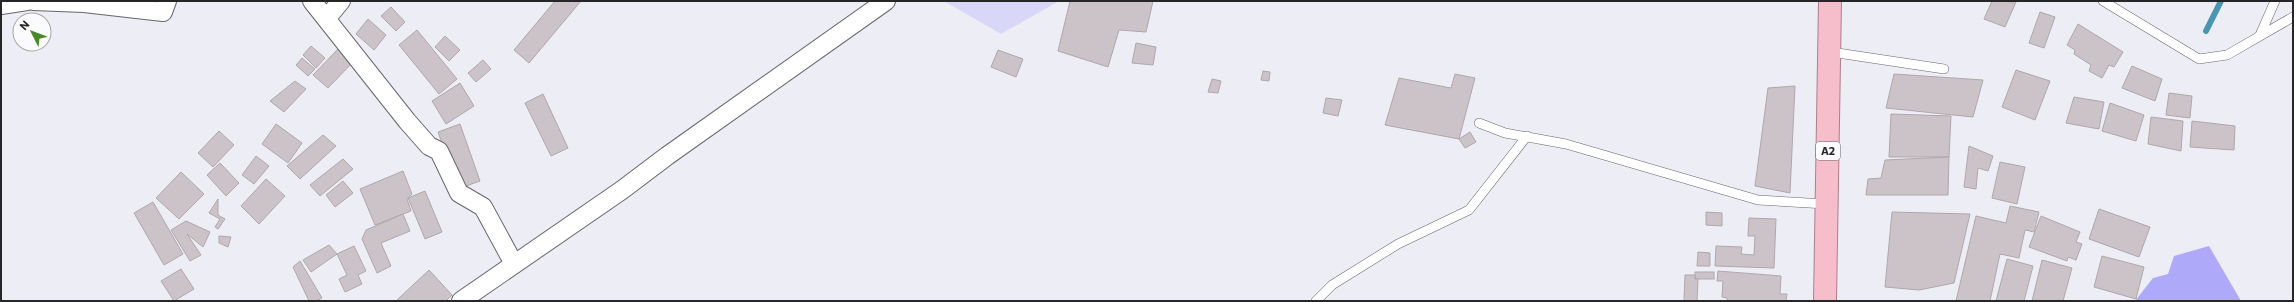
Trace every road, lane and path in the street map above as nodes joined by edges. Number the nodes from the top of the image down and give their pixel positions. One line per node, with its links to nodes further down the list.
1 (27, 1): 10 (street)
2 (33, 1): 3 (street)
3 (167, 1)
4 (312, 1): 12 (street)
5 (340, 1): 12 (street)
6 (886, 1): 19 (street)
7 (1830, 1): 14 (highway, A2)
8 (2103, 1): 13 (lane)
9 (2275, 1): 13 (lane)
10 (1, 5)
11 (2293, 17): 13 (lane)
12 (327, 18): 19 (street)
13 (2260, 35)
14 (1831, 52): 15 (lane); 18 (highway, A2)
15 (1944, 69)
16 (1479, 123): 17 (lane)
17 (1527, 136): 18 (lane); 21 (lane)
18 (1826, 204): 22 (highway, A2)
19 (514, 264): 20 (street)
20 (462, 301)
21 (1316, 301)
22 (1826, 301)

